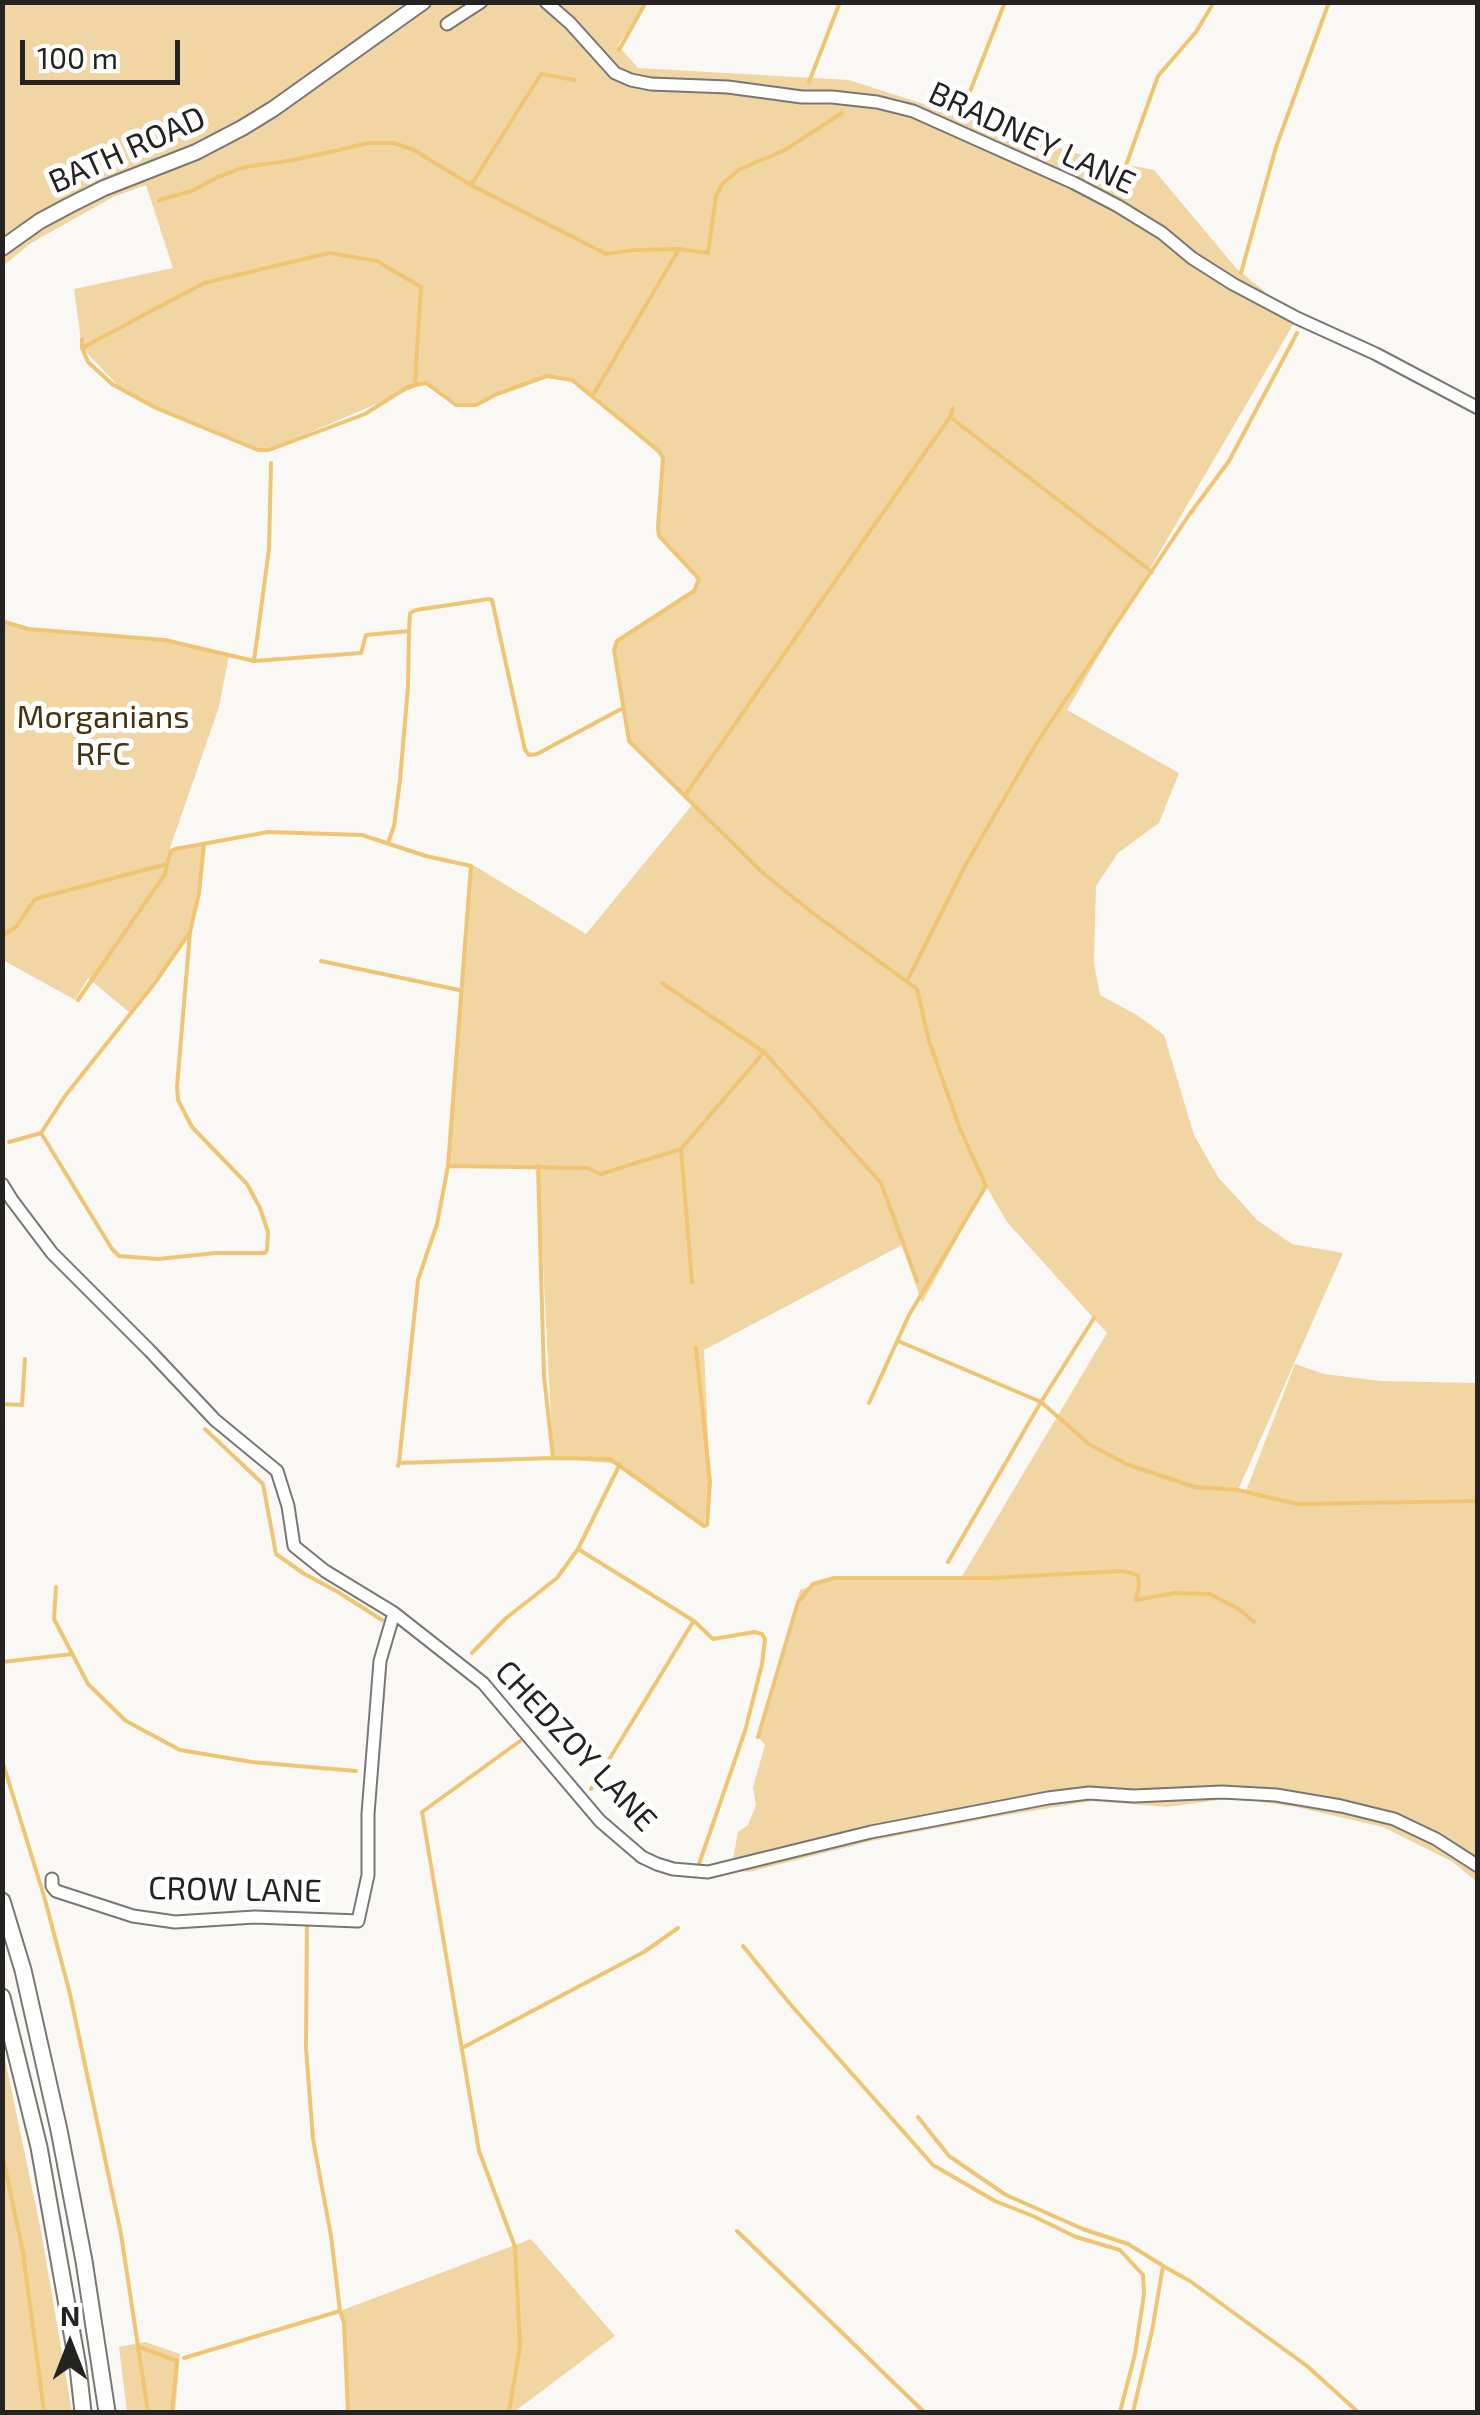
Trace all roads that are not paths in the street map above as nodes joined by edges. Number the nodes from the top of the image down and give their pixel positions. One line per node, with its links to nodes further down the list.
1 (424, 2): 5 (main road, BATH ROAD)
2 (481, 2): 4 (street)
3 (546, 2): 6 (street, BRADNEY LANE)
4 (447, 24)
5 (2, 248)
6 (1478, 408)
7 (2, 1184): 8 (street, CHEDZOY LANE)
8 (394, 1612): 9 (street, CHEDZOY LANE); 10 (street, CROW LANE)
9 (1478, 1866)
10 (52, 1879)
11 (2, 1901): 14 (highway)
12 (2, 1997): 13 (highway)
13 (83, 2412)
14 (107, 2412)

